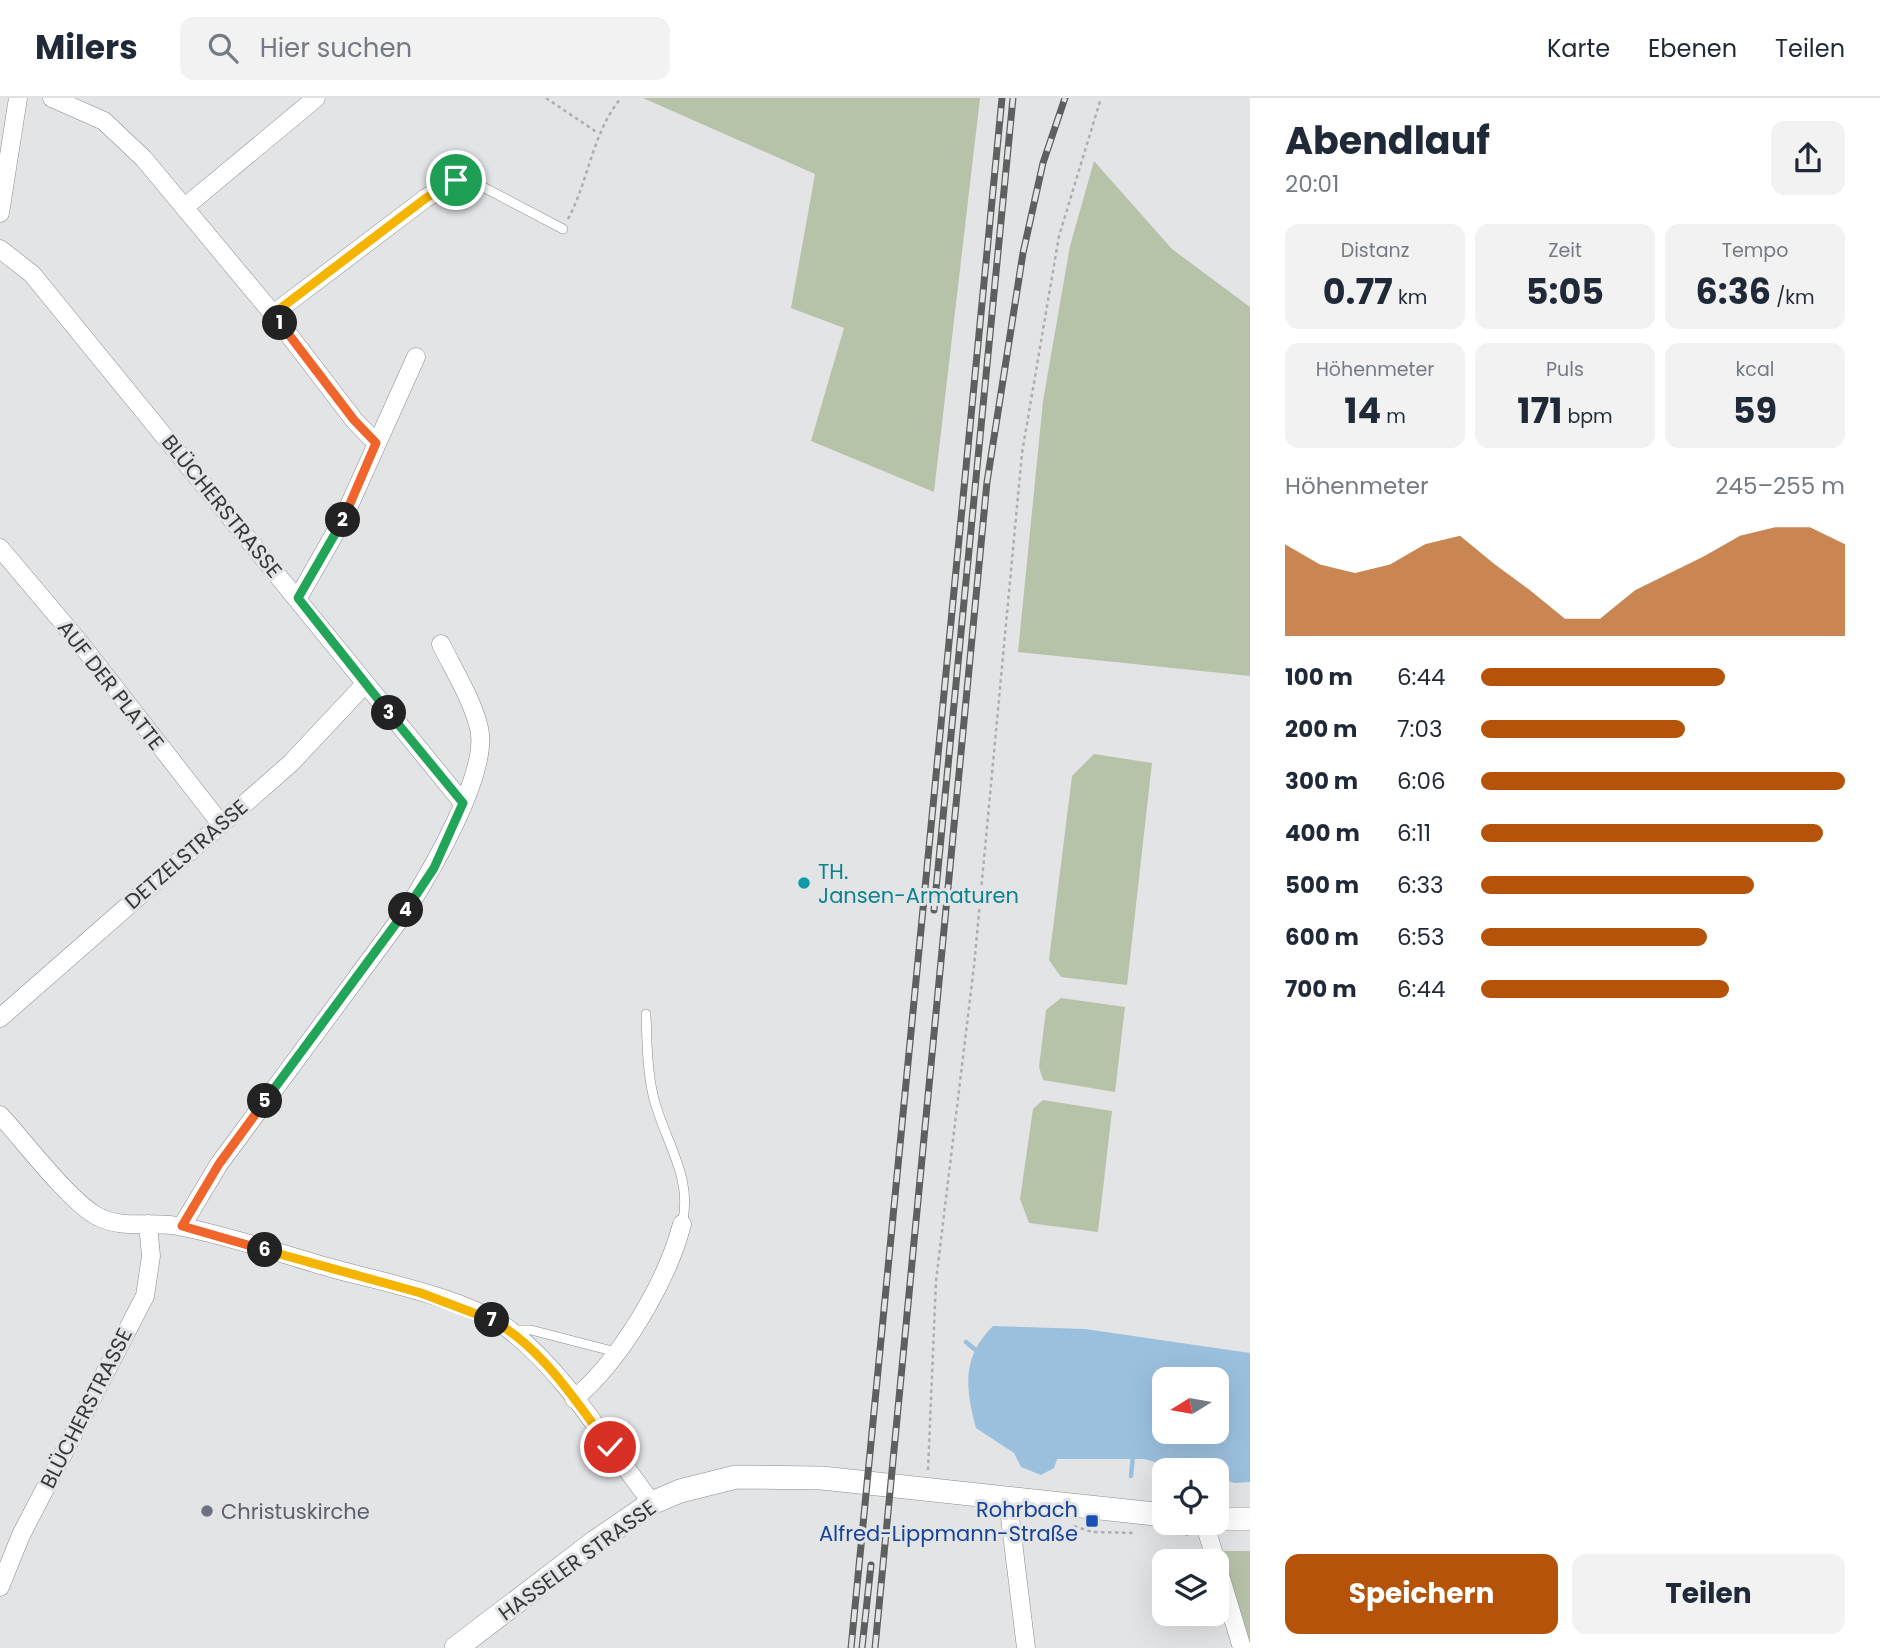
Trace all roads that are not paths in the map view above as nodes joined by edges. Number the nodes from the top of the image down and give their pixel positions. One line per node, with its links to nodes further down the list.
1 (18, 98): 6 (street)
2 (52, 98): 5 (street)
3 (316, 98): 5 (street)
4 (456, 180): 7 (lane); 9 (street)
5 (186, 206): 9 (street)
6 (0, 213)
7 (564, 229)
8 (0, 249): 13 (street, BLÜCHERSTRASSE)
9 (273, 314): 11 (street)
10 (416, 357): 11 (street)
11 (376, 443): 13 (street)
12 (0, 548): 17 (street, AUF DER PLATTE)
13 (298, 598): 15 (street, BLÜCHERSTRASSE)
14 (441, 644): 16 (street)
15 (365, 684): 16 (street, BLÜCHERSTRASSE); 17 (street, DETZELSTRASSE)
16 (463, 803): 23 (street)
17 (221, 824): 19 (street, DETZELSTRASSE)
18 (646, 1014): 22 (lane)
19 (0, 1018)
20 (0, 1115): 21 (street)
21 (148, 1224): 23 (street); 32 (street, BLÜCHERSTRASSE)
22 (682, 1224): 25 (street)
23 (182, 1226): 24 (street)
24 (509, 1330): 25 (lane); 26 (street)
25 (616, 1352): 26 (street)
26 (574, 1399): 28 (street)
27 (1008, 1500): 28 (street, HASSELER STRASSE); 29 (street, HASSELER STRASSE); 35 (street)
28 (652, 1503): 34 (street, HASSELER STRASSE)
29 (1152, 1514)
30 (1229, 1519): 31 (street)
31 (1250, 1519)
32 (0, 1587)
33 (1229, 1605): 36 (street)
34 (456, 1648)
35 (1026, 1648)
36 (1242, 1648)

